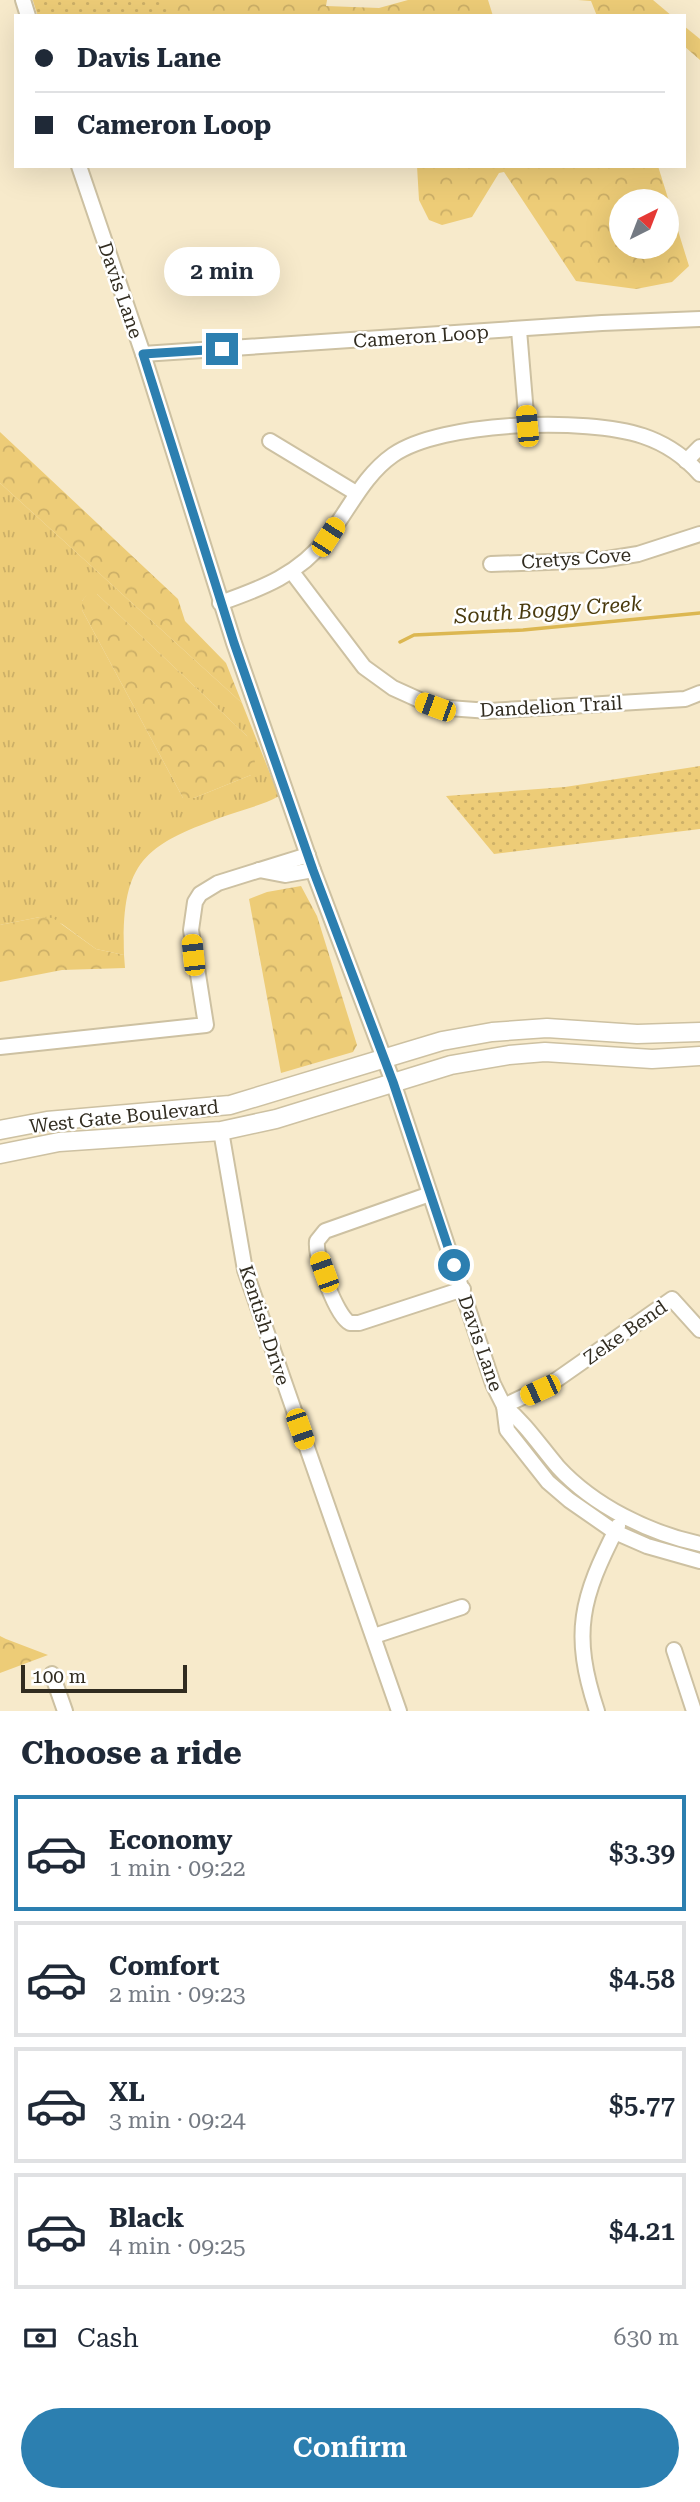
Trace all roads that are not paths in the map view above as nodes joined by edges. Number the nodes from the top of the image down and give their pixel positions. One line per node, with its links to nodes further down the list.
1 (80, 168): 4 (street, Davis Lane)
2 (700, 319): 3 (street, Cameron Loop)
3 (519, 330): 4 (street, Cameron Loop); 5 (street)
4 (143, 354): 14 (street, Davis Lane)
5 (527, 426): 8 (street); 10 (street)
6 (270, 441): 10 (street)
7 (700, 447): 8 (street)
8 (686, 461): 9 (street)
9 (700, 474)
10 (356, 493): 13 (street)
11 (700, 534): 12 (street, Cretys Cove)
12 (491, 564)
13 (292, 572): 14 (street); 15 (street, Dandelion Trail)
14 (220, 603): 16 (street, Davis Lane)
15 (700, 693)
16 (310, 863): 18 (street); 20 (street, Davis Lane)
17 (700, 1032): 20 (main road, West Gate Boulevard)
18 (0, 1047)
19 (700, 1056): 21 (main road, West Gate Boulevard)
20 (383, 1058): 21 (street, Davis Lane); 22 (main road, West Gate Boulevard)
21 (393, 1082): 24 (main road, West Gate Boulevard); 27 (street, Davis Lane)
22 (98, 1117): 23 (main road, West Gate Boulevard); 25 (main road)
23 (0, 1130)
24 (221, 1131): 25 (main road, West Gate Boulevard); 36 (street, Kentish Drive)
25 (121, 1139): 26 (main road, West Gate Boulevard)
26 (0, 1154)
27 (430, 1194): 28 (street, Davis Lane); 28 (street)
28 (463, 1289): 30 (street, Davis Lane)
29 (700, 1330): 30 (street, Zeke Bend)
30 (504, 1406): 31 (street, Davis Lane); 32 (street, Davis Lane)
31 (623, 1516): 32 (street); 33 (street, Davis Lane)
32 (615, 1532): 34 (street, Davis Lane); 42 (street)
33 (700, 1544)
34 (700, 1561)
35 (462, 1607): 36 (street)
36 (374, 1636): 41 (street, Kentish Drive)
37 (674, 1650): 39 (street)
38 (52, 1674): 40 (street)
39 (695, 1701)
40 (65, 1711)
41 (399, 1711)
42 (597, 1711)

